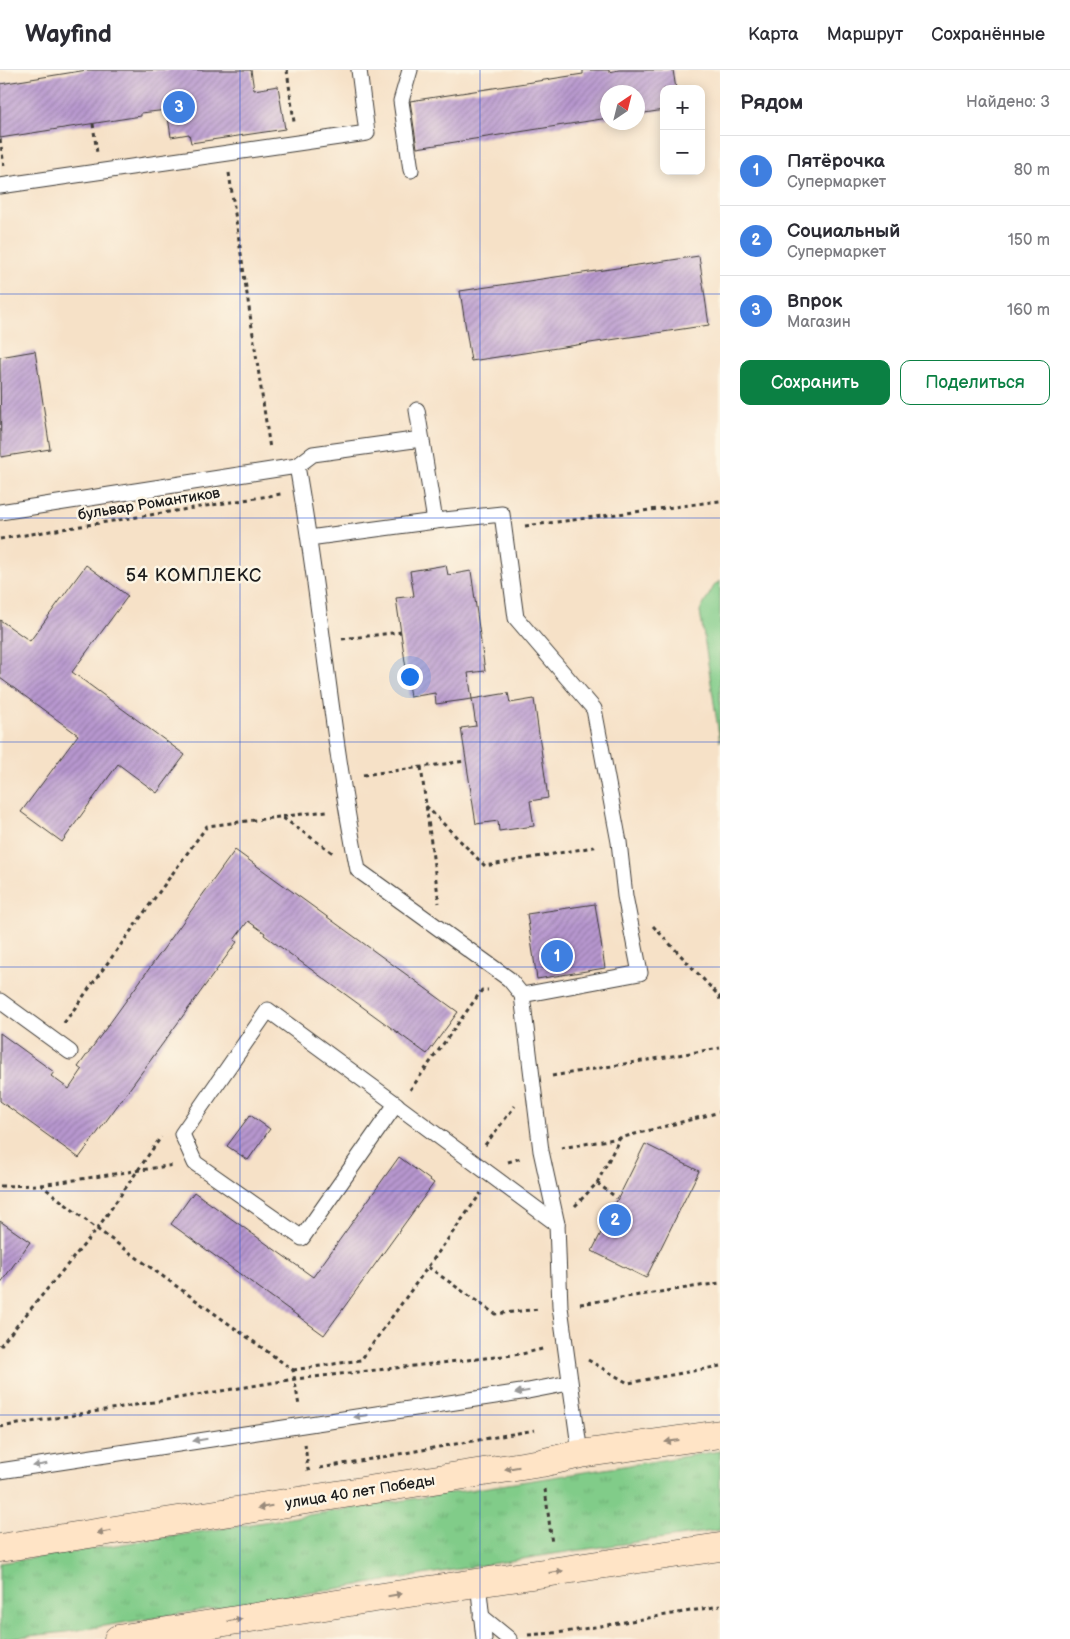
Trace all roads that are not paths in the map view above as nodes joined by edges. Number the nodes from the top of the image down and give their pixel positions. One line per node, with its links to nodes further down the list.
1 (358, 70): 4 (lane)
2 (410, 70): 3 (lane)
3 (411, 170)
4 (0, 186)
5 (417, 410): 6 (lane)
6 (421, 439): 7 (lane); 9 (lane)
7 (297, 466): 8 (lane); 10 (lane)
8 (0, 512)
9 (435, 521): 10 (lane); 11 (lane)
10 (309, 538): 11 (lane)
11 (522, 995): 15 (lane)
12 (0, 1001): 13 (lane)
13 (70, 1052)
14 (397, 1105): 14 (lane); 15 (lane)
15 (557, 1224): 16 (lane)
16 (569, 1383): 18 (lane); 19 (lane, one-way to 19)
17 (720, 1434): 18 (street, улица 40 лет Победы, one-way to 18)
18 (580, 1454): 21 (street, улица 40 лет Победы, one-way to 21)
19 (0, 1471)
20 (720, 1547): 22 (street, one-way to 20)
21 (0, 1548)
22 (478, 1582): 23 (lane); 24 (street, one-way to 22)
23 (481, 1616): 25 (lane); 26 (lane)
24 (118, 1639)
25 (484, 1639)
26 (510, 1639)

